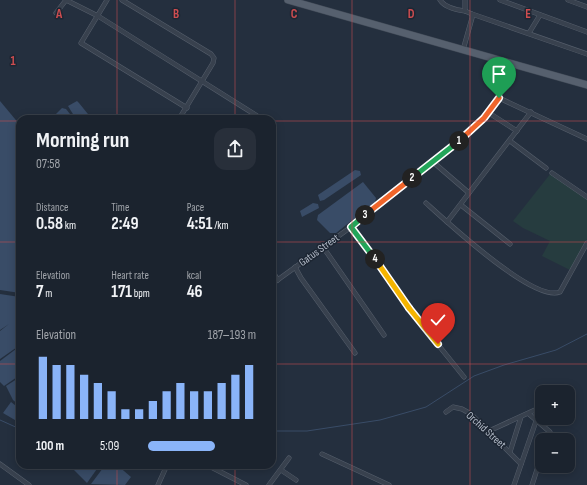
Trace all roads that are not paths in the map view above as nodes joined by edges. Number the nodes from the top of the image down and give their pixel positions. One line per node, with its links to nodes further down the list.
1 (63, 0): 11 (street); 14 (street)
2 (107, 0): 14 (street)
3 (122, 0): 20 (street)
4 (288, 0): 17 (main road)
5 (440, 0): 10 (street)
6 (465, 0): 10 (street)
7 (500, 0): 13 (street)
8 (568, 0): 9 (street)
9 (587, 7)
10 (465, 10): 12 (street)
11 (56, 13)
12 (472, 14): 16 (street); 17 (street)
13 (540, 15): 15 (street); 16 (street)
14 (98, 16): 20 (street); 23 (street)
15 (587, 32)
16 (529, 33): 18 (street)
17 (463, 50): 19 (main road)
18 (587, 54)
19 (515, 65): 21 (main road); 22 (street, Gatus Street)
20 (202, 81): 23 (street); 26 (street)
21 (587, 85)
22 (499, 98): 24 (street); 25 (street, Gatus Street)
23 (187, 108): 27 (street)
24 (531, 112): 28 (street); 29 (street)
25 (489, 113): 28 (street); 31 (street, Gatus Street)
26 (254, 114)
27 (182, 115)
28 (517, 131): 30 (street)
29 (587, 139)
30 (510, 141): 32 (street); 34 (street)
31 (433, 162): 34 (street); 39 (street, Gatus Street)
32 (546, 168)
33 (552, 173): 35 (street)
34 (469, 193): 37 (street)
35 (587, 197)
36 (426, 203): 38 (street)
37 (461, 204): 38 (street); 41 (street)
38 (447, 222): 40 (street)
39 (351, 227): 42 (street, Gatus Street); 48 (street)
40 (587, 243)
41 (510, 244)
42 (323, 247): 43 (street, Gatus Street); 46 (street)
43 (295, 267): 45 (street, Gatus Street); 47 (street)
44 (276, 277): 45 (street)
45 (278, 280)
46 (384, 335)
47 (355, 353)
48 (464, 377)
49 (535, 410): 51 (street)
50 (446, 412): 56 (street, Orchid Street)
51 (529, 414): 52 (street); 53 (street)
52 (521, 417): 56 (street); 58 (street)
53 (535, 420)
54 (535, 424): 62 (street)
55 (541, 425): 57 (street)
56 (489, 431): 58 (street, Orchid Street)
57 (550, 433)
58 (510, 452): 62 (street, Orchid Street)
59 (322, 454): 72 (street)
60 (289, 458): 65 (street)
61 (0, 464): 68 (street)
62 (521, 464): 73 (street)
63 (165, 469): 69 (street)
64 (215, 469): 70 (street)
65 (281, 470): 67 (street); 71 (street)
66 (536, 473): 74 (street)
67 (296, 480)
68 (30, 485)
69 (158, 485)
70 (246, 485)
71 (269, 485)
72 (389, 485)
73 (514, 485)
74 (532, 485)

